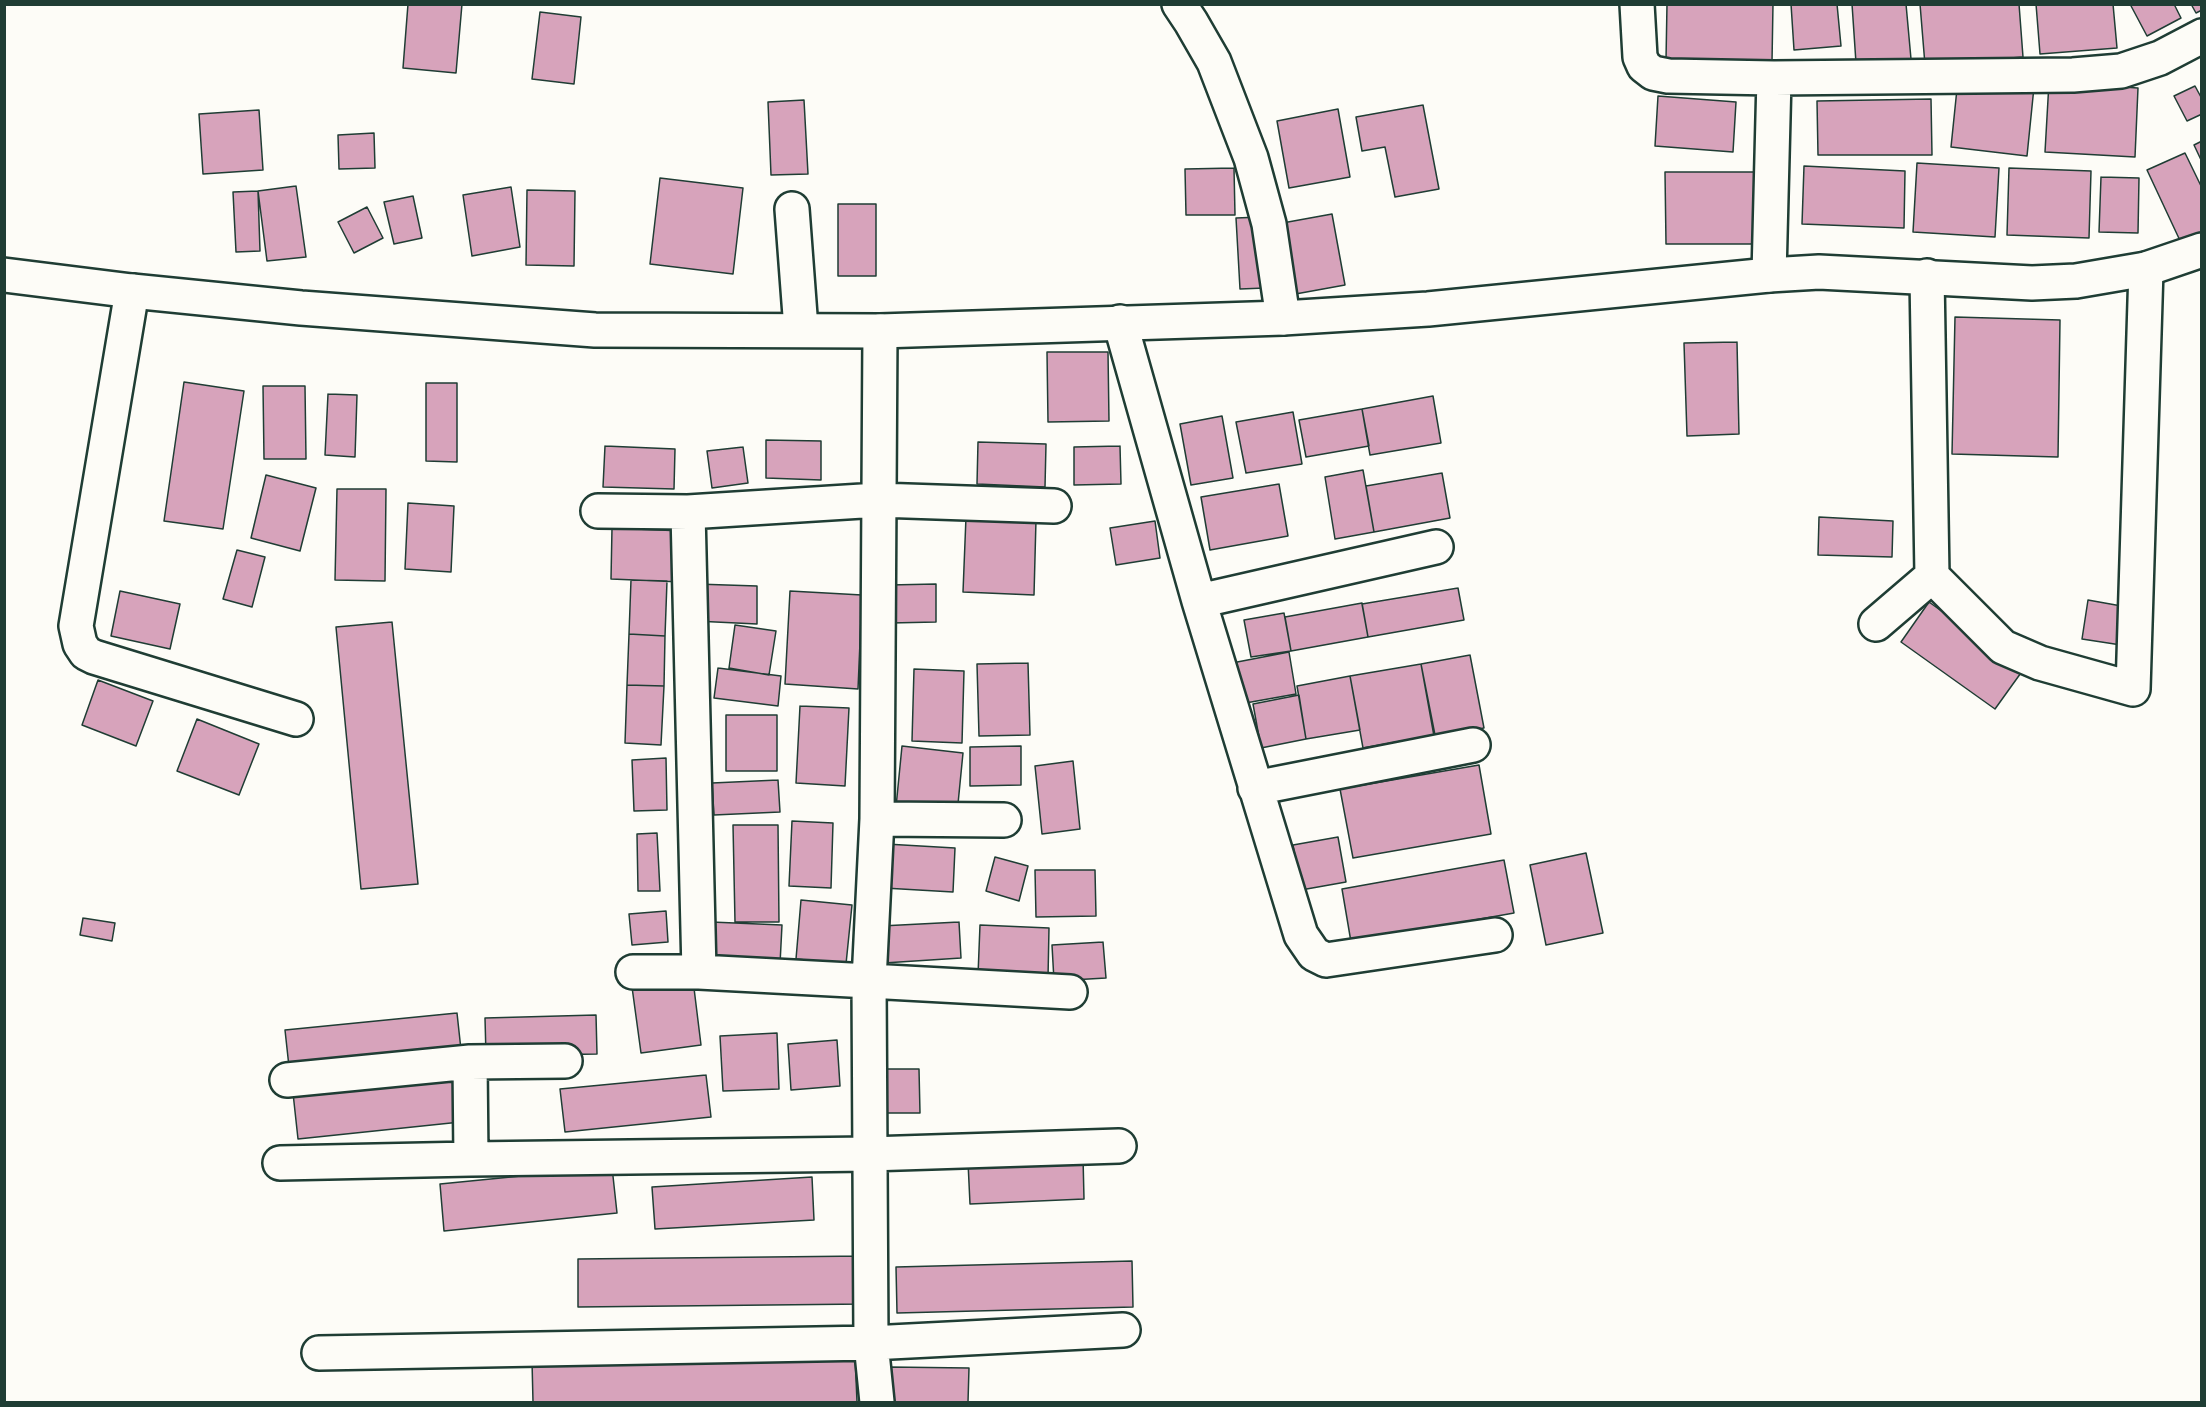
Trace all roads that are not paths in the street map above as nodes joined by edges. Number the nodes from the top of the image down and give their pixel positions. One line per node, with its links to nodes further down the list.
1 (1179, 4): 12 (street)
2 (1637, 4): 4 (street)
3 (2202, 36): 4 (street)
4 (1774, 78): 9 (street)
5 (792, 209): 14 (street)
6 (2202, 250): 7 (street)
7 (2146, 269): 10 (street); 21 (street)
8 (4, 274): 11 (street)
9 (1769, 275): 10 (street); 12 (street)
10 (1927, 276): 21 (street)
11 (132, 291): 14 (street); 24 (street)
12 (1283, 318): 13 (street)
13 (1120, 322): 15 (street); 22 (street)
14 (801, 329): 15 (street)
15 (880, 331): 16 (street)
16 (878, 500): 17 (street); 19 (street); 27 (street)
17 (1054, 506)
18 (598, 512): 19 (street)
19 (688, 512): 31 (street)
20 (1436, 547): 22 (street)
21 (1932, 576): 23 (street)
22 (1199, 601): 26 (street)
23 (1876, 624)
24 (296, 719)
25 (1473, 745): 26 (street)
26 (1255, 788): 29 (street)
27 (877, 819): 28 (street); 32 (street)
28 (1004, 820)
29 (1495, 935)
30 (633, 972): 31 (street)
31 (699, 972): 32 (street)
32 (869, 981): 33 (street); 38 (street)
33 (1070, 992)
34 (565, 1061): 35 (street)
35 (470, 1062): 36 (street); 39 (street)
36 (287, 1080)
37 (1119, 1146): 38 (street)
38 (869, 1154): 39 (street); 42 (street)
39 (471, 1159): 40 (street)
40 (280, 1163)
41 (1123, 1330): 42 (street)
42 (871, 1343): 43 (street); 44 (street)
43 (319, 1353)
44 (877, 1402)

